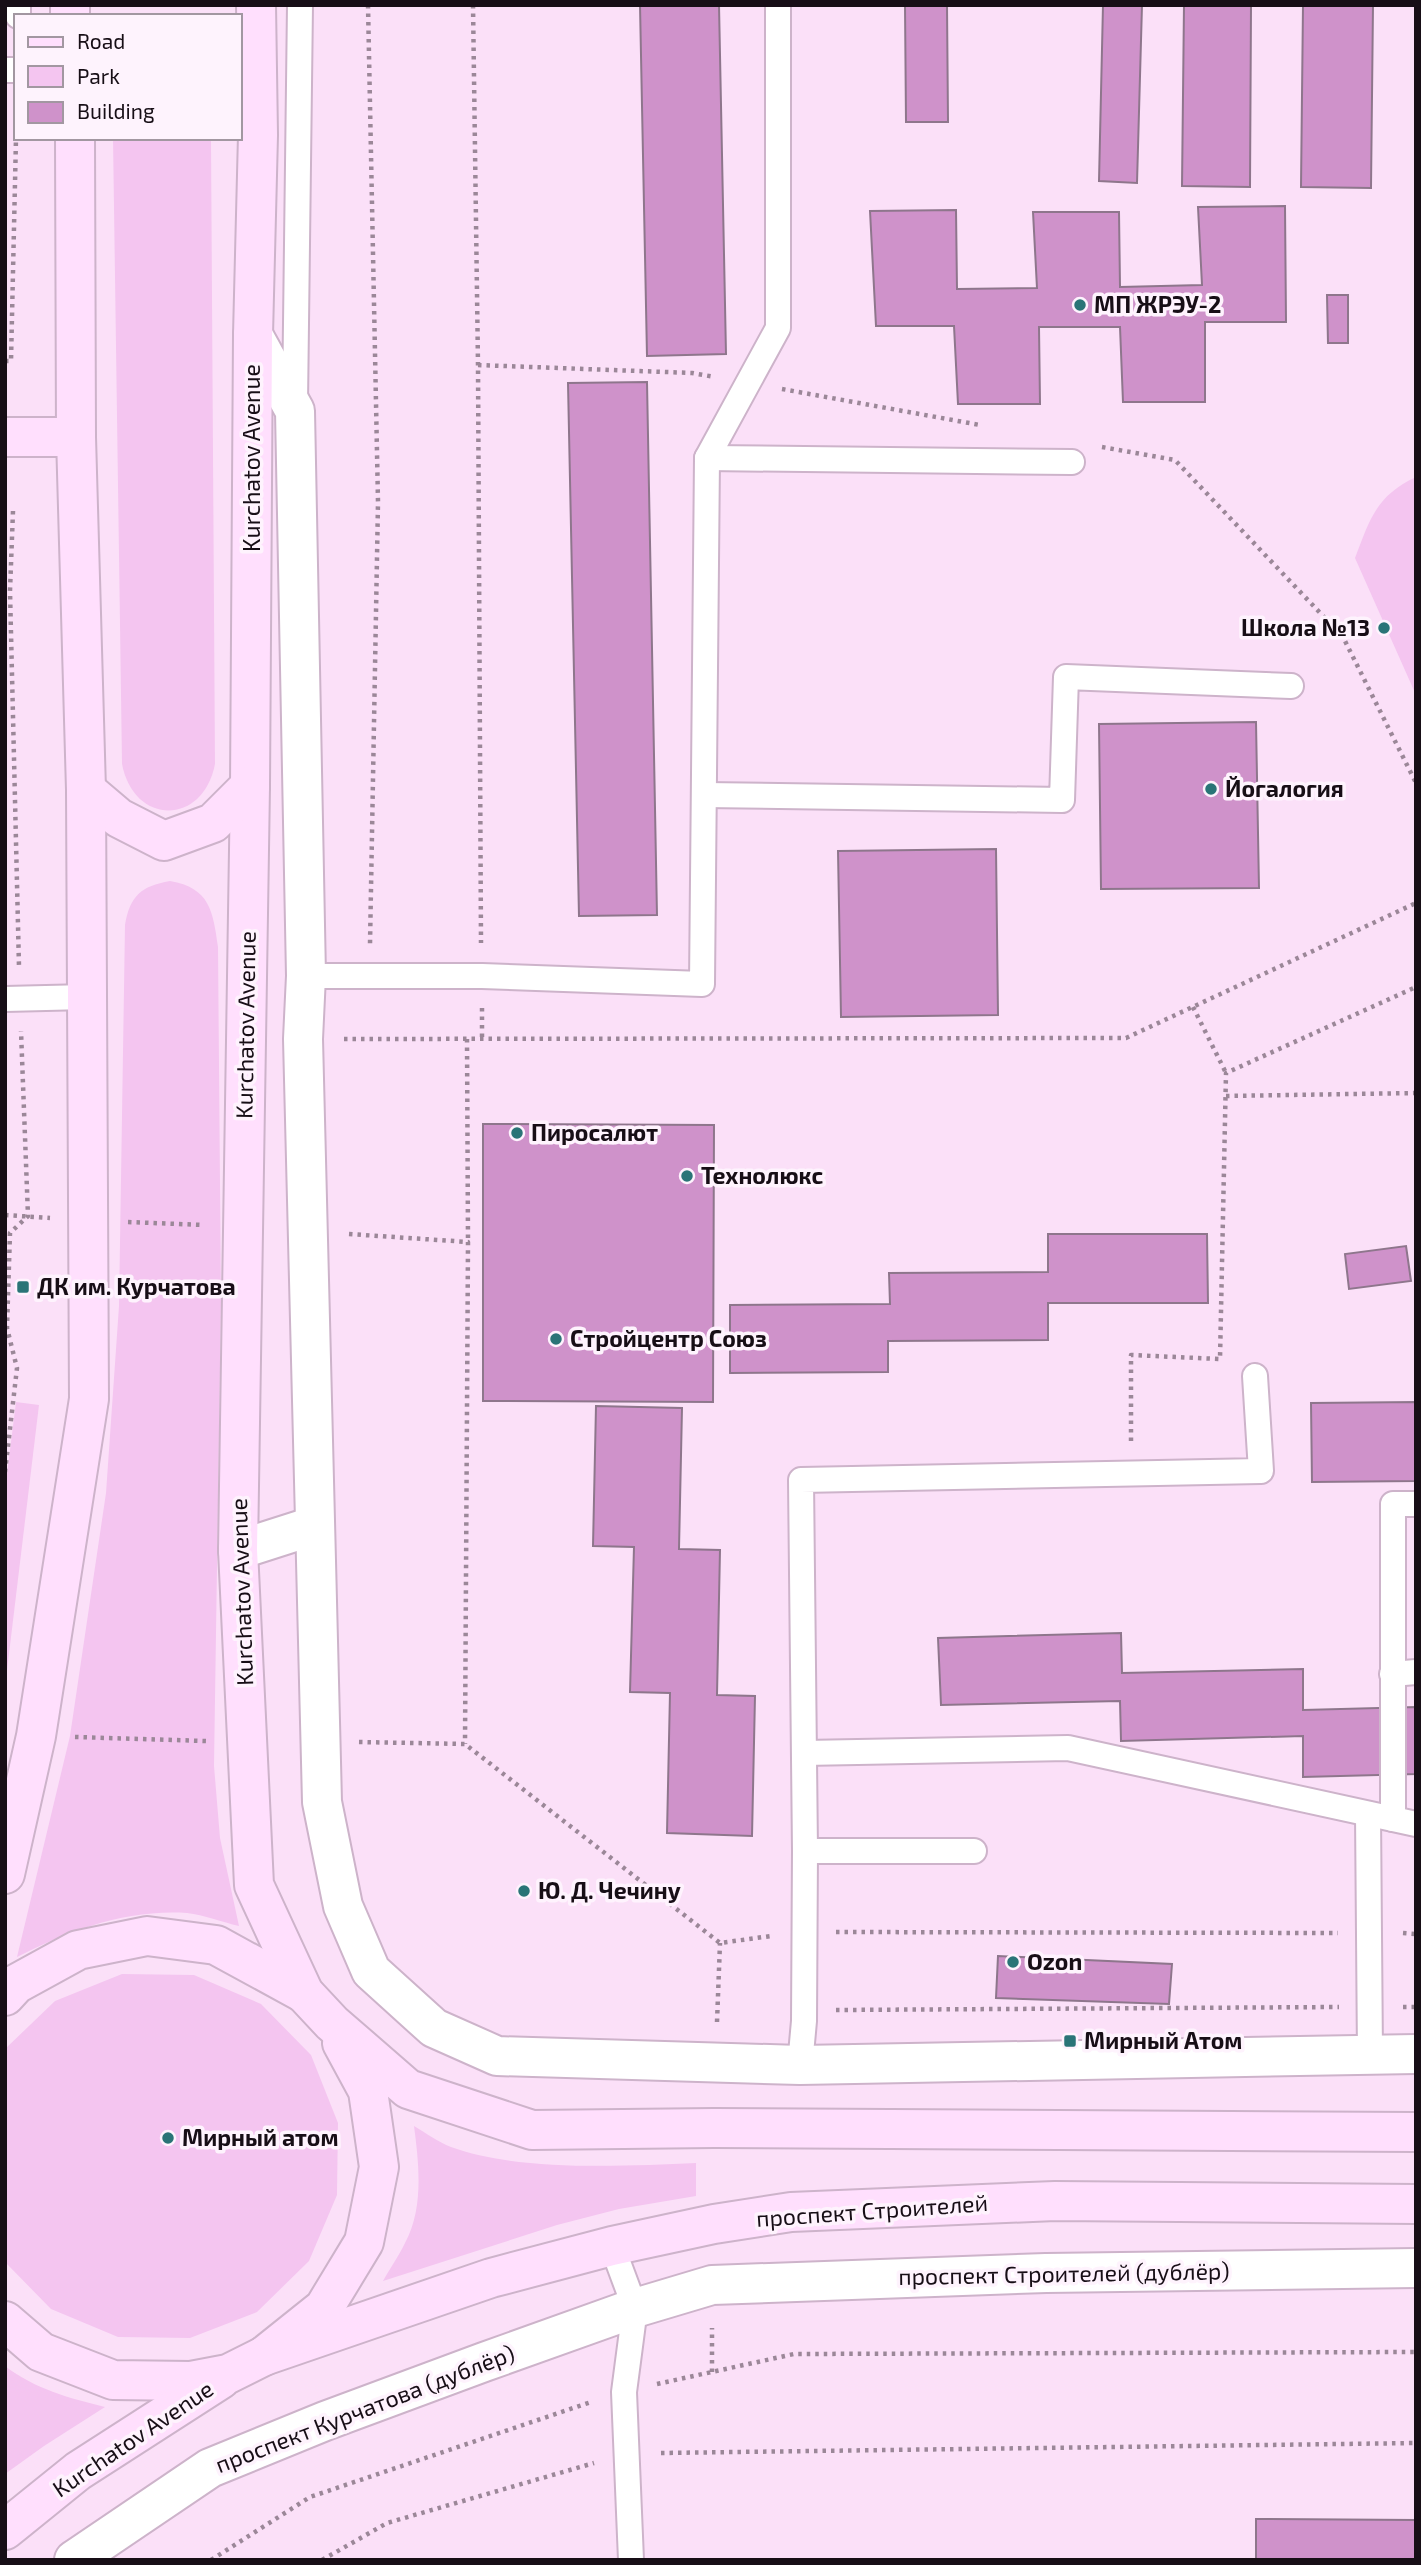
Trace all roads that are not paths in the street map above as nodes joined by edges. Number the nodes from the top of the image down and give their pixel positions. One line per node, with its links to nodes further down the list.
1 (256, 5): 5 (main road, Kurchatov Avenue)
2 (300, 5): 8 (lane)
3 (778, 5): 11 (lane)
4 (242, 105): 5 (main road)
5 (258, 135): 7 (main road, Kurchatov Avenue)
6 (75, 140): 10 (main road)
7 (253, 335): 8 (street); 14 (main road, Kurchatov Avenue)
8 (295, 411): 17 (street)
9 (5, 437): 10 (main road)
10 (76, 437): 15 (main road)
11 (708, 458): 12 (lane); 16 (lane)
12 (1072, 462)
13 (1291, 685): 16 (lane)
14 (250, 786): 15 (main road); 23 (main road, Kurchatov Avenue)
15 (86, 790): 18 (main road)
16 (704, 795): 17 (lane)
17 (306, 976): 22 (street)
18 (87, 998): 19 (lane); 30 (main road)
19 (12, 999)
20 (1255, 1377): 25 (lane)
21 (1416, 1504): 24 (lane)
22 (313, 1526): 23 (street); 36 (street)
23 (238, 1550): 31 (main road, Kurchatov Avenue)
24 (1404, 1673): 27 (lane)
25 (804, 1754): 26 (lane); 28 (lane)
26 (1368, 1814): 27 (lane); 34 (lane)
27 (1404, 1821)
28 (805, 1851): 29 (lane); 36 (lane)
29 (974, 1851)
30 (5, 1874)
31 (304, 1993): 32 (main road); 33 (main road, Kurchatov Avenue)
32 (5, 1996)
33 (332, 2023): 37 (main road); 43 (main road)
34 (1370, 2054): 35 (street); 36 (street)
35 (1416, 2054)
36 (800, 2066)
37 (1416, 2132)
38 (1416, 2204): 39 (main road, проспект Строителей)
39 (612, 2246): 41 (lane); 43 (main road, проспект Строителей)
40 (1416, 2268): 41 (street, проспект Строителей (дублёр))
41 (635, 2308): 46 (street, проспект Курчатова (дублёр)); 47 (lane)
42 (5, 2321): 44 (main road)
43 (264, 2356): 44 (main road)
44 (229, 2374): 45 (main road, Kurchatov Avenue)
45 (5, 2530)
46 (75, 2560)
47 (631, 2560)

